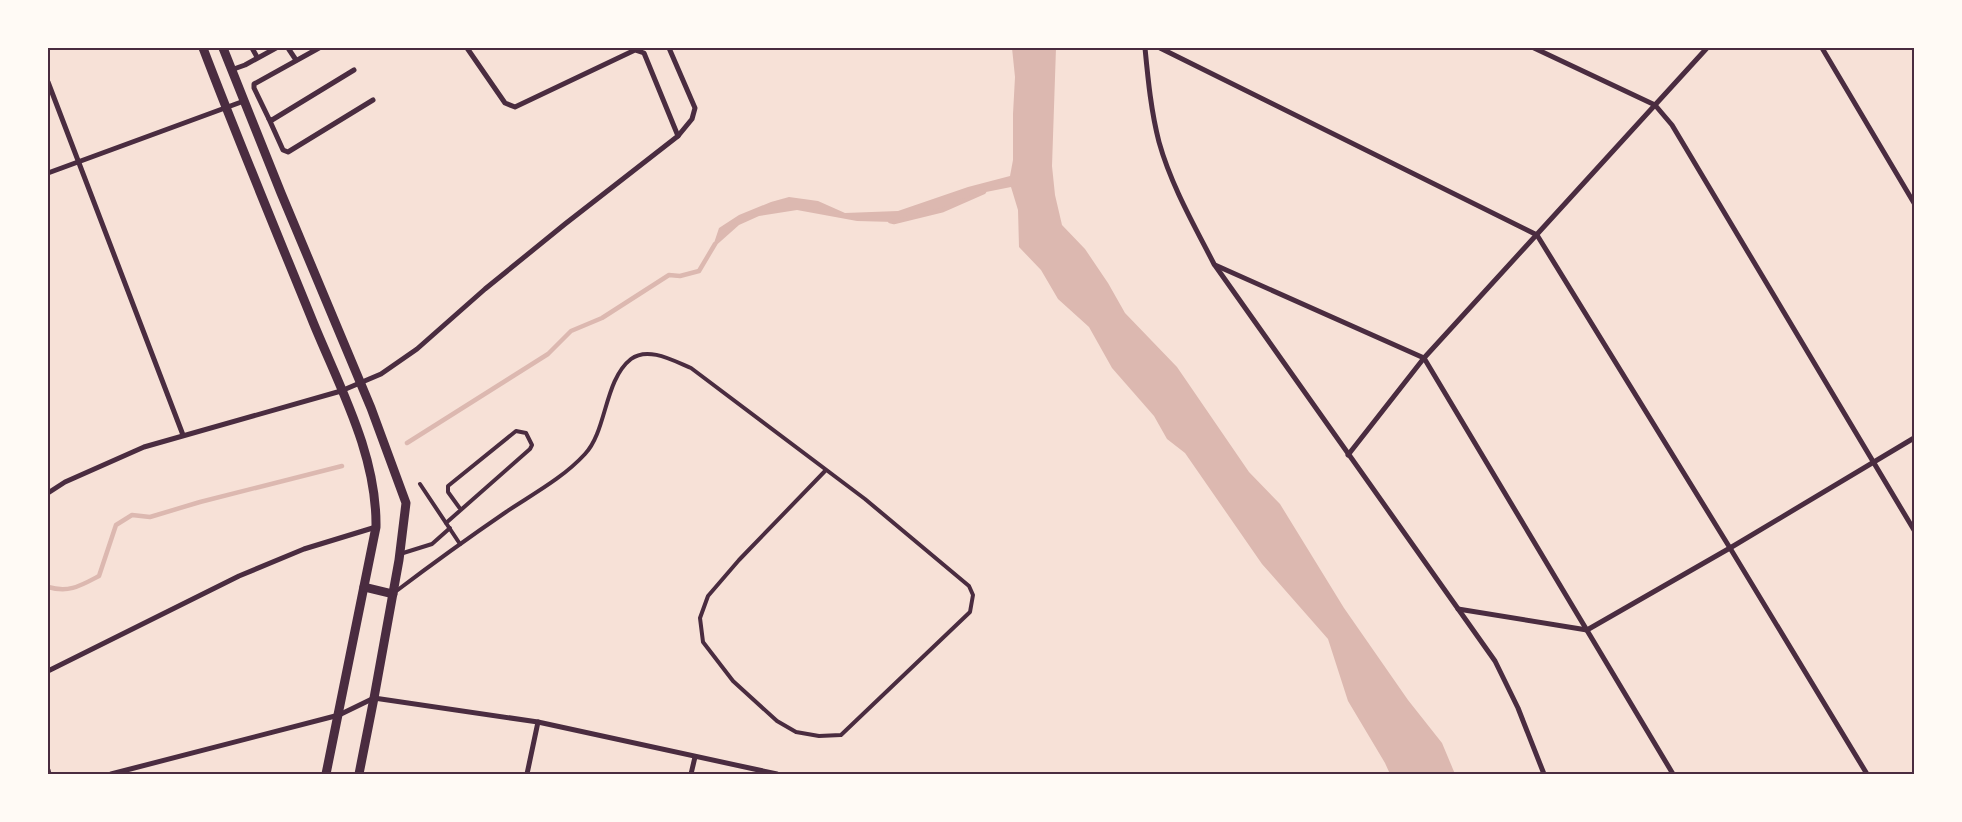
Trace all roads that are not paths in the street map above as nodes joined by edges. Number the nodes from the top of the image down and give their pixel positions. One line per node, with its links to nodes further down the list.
1 (203, 48): 22 (street)
2 (223, 48): 16 (street)
3 (252, 48): 14 (street)
4 (276, 48): 14 (street)
5 (288, 48): 15 (street)
6 (318, 48): 15 (street)
7 (467, 48): 24 (street)
8 (669, 48): 24 (street)
9 (1145, 48): 29 (street)
10 (1160, 48): 28 (street)
11 (1534, 48): 21 (street)
12 (1707, 48): 21 (street)
13 (1822, 48): 27 (street)
14 (257, 57): 16 (street)
15 (296, 60): 23 (street)
16 (231, 70): 20 (street)
17 (354, 70): 23 (street)
18 (48, 82): 25 (street)
19 (373, 100): 23 (street)
20 (244, 101): 22 (street); 31 (street)
21 (1655, 105): 28 (street); 36 (street)
22 (226, 108): 25 (street); 32 (street)
23 (269, 119)
24 (678, 136): 31 (street)
25 (78, 162): 26 (street); 33 (street)
26 (48, 173)
27 (1914, 203)
28 (1537, 235): 30 (street); 46 (street)
29 (1214, 264): 30 (street); 35 (street)
30 (1424, 358): 35 (street); 51 (street)
31 (360, 383): 32 (street); 47 (street)
32 (341, 391): 33 (street); 42 (street)
33 (183, 435): 39 (street)
34 (1914, 438): 36 (street)
35 (1348, 455): 50 (street)
36 (1874, 462): 44 (street); 46 (street)
37 (826, 470): 37 (lane); 45 (lane)
38 (420, 484): 41 (lane)
39 (48, 493)
40 (460, 510): 40 (lane); 41 (lane)
41 (446, 523): 43 (lane)
42 (376, 527): 48 (street); 52 (street)
43 (450, 528): 45 (lane); 47 (lane)
44 (1914, 530)
45 (460, 544): 49 (lane)
46 (1730, 548): 51 (street); 67 (street)
47 (400, 554): 49 (street)
48 (364, 587): 49 (street); 54 (street)
49 (393, 594): 53 (street)
50 (1458, 609): 51 (street); 65 (street)
51 (1587, 630): 66 (street)
52 (48, 671)
53 (374, 698): 54 (street); 55 (street); 61 (street)
54 (339, 715): 59 (street); 60 (street)
55 (538, 722): 56 (street); 62 (street)
56 (695, 757): 63 (street); 64 (street)
57 (48, 770): 58 (street)
58 (49, 774)
59 (111, 774)
60 (326, 774)
61 (358, 774)
62 (527, 774)
63 (691, 774)
64 (777, 774)
65 (1544, 774)
66 (1673, 774)
67 (1867, 774)

